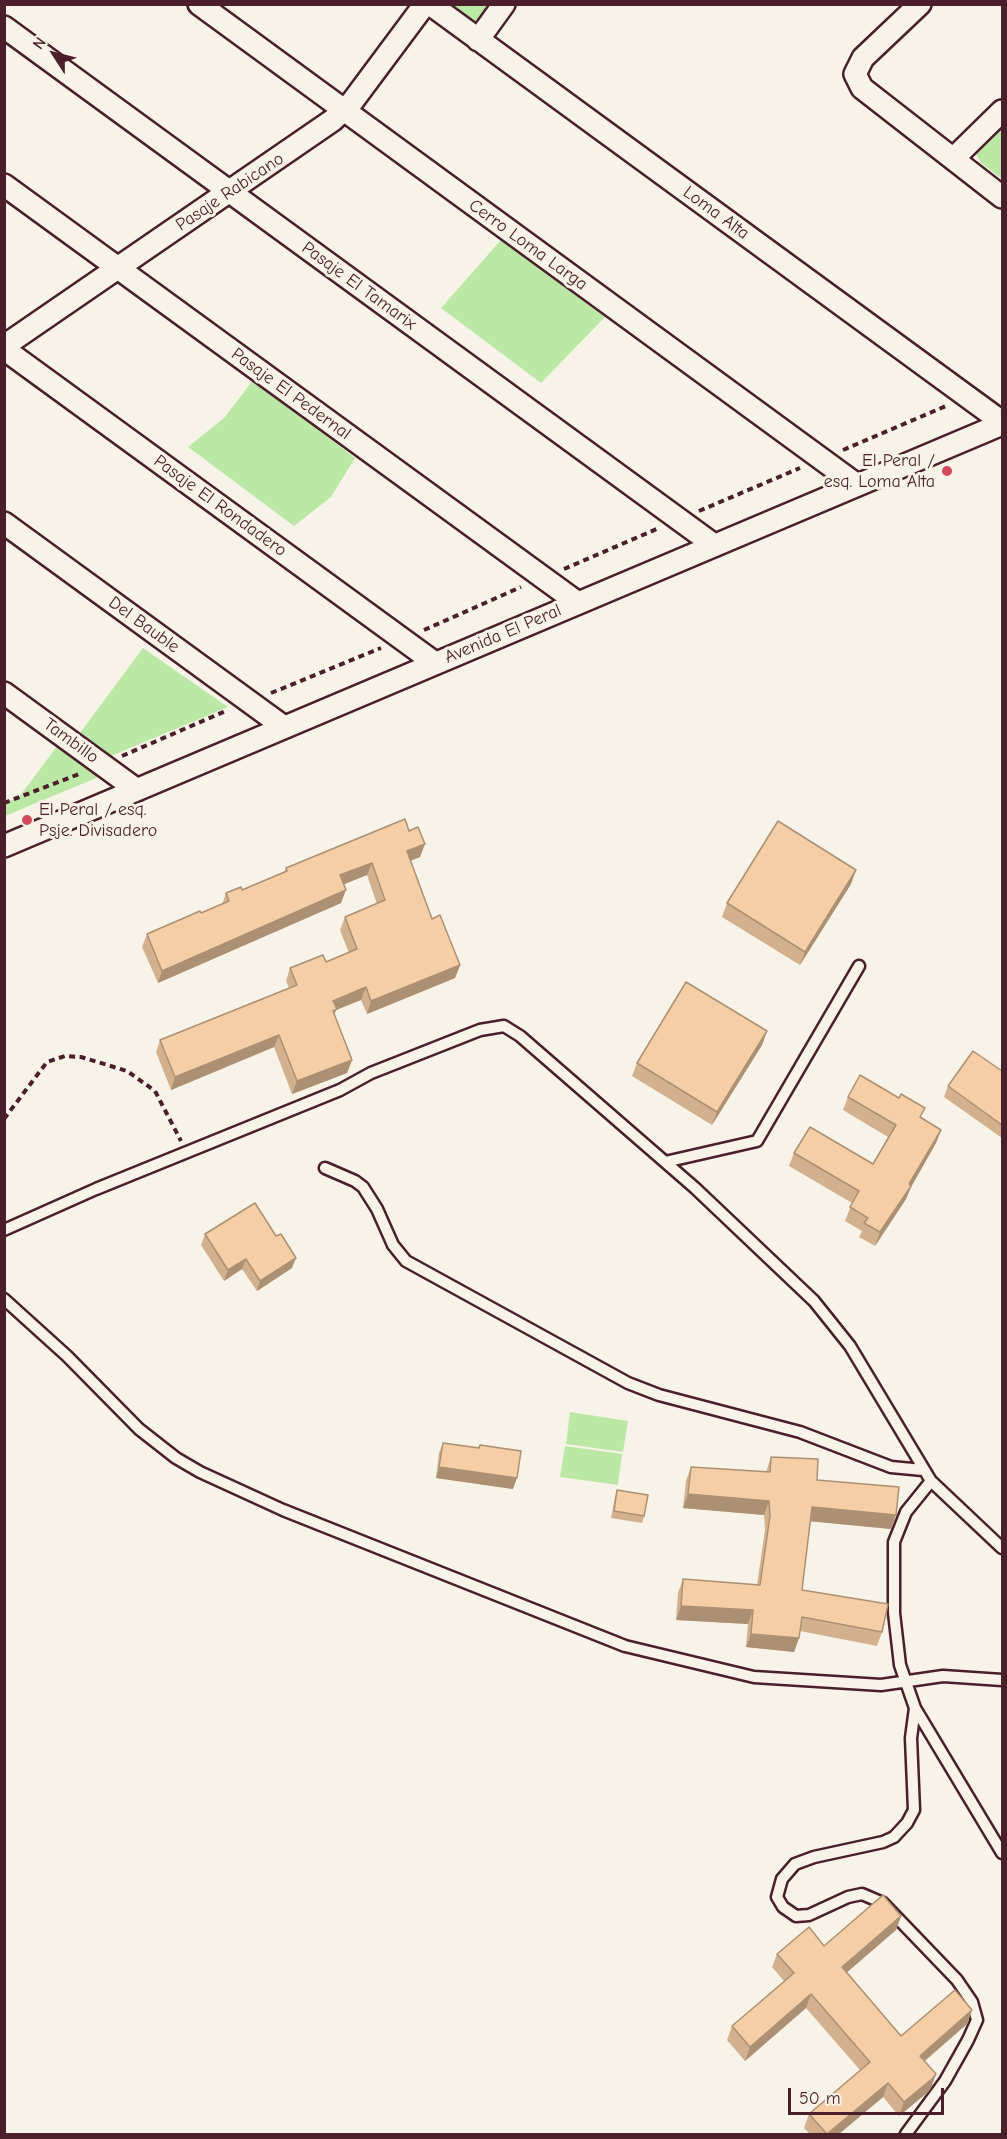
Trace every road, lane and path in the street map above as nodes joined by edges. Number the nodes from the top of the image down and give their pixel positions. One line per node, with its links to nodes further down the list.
1 (199, 4): 8 (street, Cerro Loma Larga)
2 (425, 4): 8 (street, Pasaje Rabicano)
3 (430, 4): 7 (street, Loma Alta)
4 (504, 4): 7 (street)
5 (920, 4): 10 (street)
6 (4, 27): 12 (street, Pasaje El Tamarix)
7 (478, 40): 16 (street, Loma Alta)
8 (344, 110): 12 (street, Pasaje Rabicano); 18 (street, Cerro Loma Larga)
9 (1002, 111): 10 (street)
10 (953, 159): 13 (street)
11 (4, 185): 14 (street, Pasaje El Pedernal)
12 (230, 191): 14 (street, Pasaje Rabicano); 20 (street, Pasaje El Tamarix)
13 (1002, 196)
14 (118, 268): 15 (street, Pasaje Rabicano); 23 (street, Pasaje El Pedernal)
15 (4, 347): 25 (street, Pasaje El Rondadero)
16 (968, 397): 17 (street, Loma Alta); 18 (path)
17 (1002, 423): 19 (street, Avenida El Peral)
18 (821, 459): 19 (street, Cerro Loma Larga); 20 (path)
19 (857, 485): 22 (street, Avenida El Peral)
20 (679, 519): 22 (street, Pasaje El Tamarix); 23 (path)
21 (4, 523): 28 (street, Del Bauble)
22 (714, 545): 24 (street, Avenida El Peral)
23 (543, 578): 24 (street, Pasaje El Pedernal); 25 (path)
24 (578, 603): 26 (street, Avenida El Peral)
25 (402, 639): 26 (street, Pasaje El Rondadero); 28 (path)
26 (435, 663): 29 (street, Avenida El Peral)
27 (4, 693): 30 (street, Tambillo)
28 (249, 702): 29 (street, Del Bauble); 30 (path)
29 (284, 727): 31 (street, Avenida El Peral)
30 (102, 764): 31 (street, Tambillo); 32 (path)
31 (137, 790): 33 (street, Avenida El Peral)
32 (4, 803)
33 (4, 846)
34 (859, 966): 37 (lane)
35 (4, 1119): 36 (path)
36 (187, 1152): 37 (lane); 39 (lane)
37 (665, 1162): 41 (lane)
38 (325, 1168): 41 (lane)
39 (4, 1230)
40 (4, 1299): 45 (lane)
41 (923, 1470): 42 (lane)
42 (931, 1481): 43 (lane); 45 (lane)
43 (1002, 1548)
44 (1002, 1680): 45 (lane)
45 (905, 1683): 46 (lane)
46 (915, 1708): 47 (lane); 48 (lane)
47 (1002, 1853)
48 (906, 2134)

